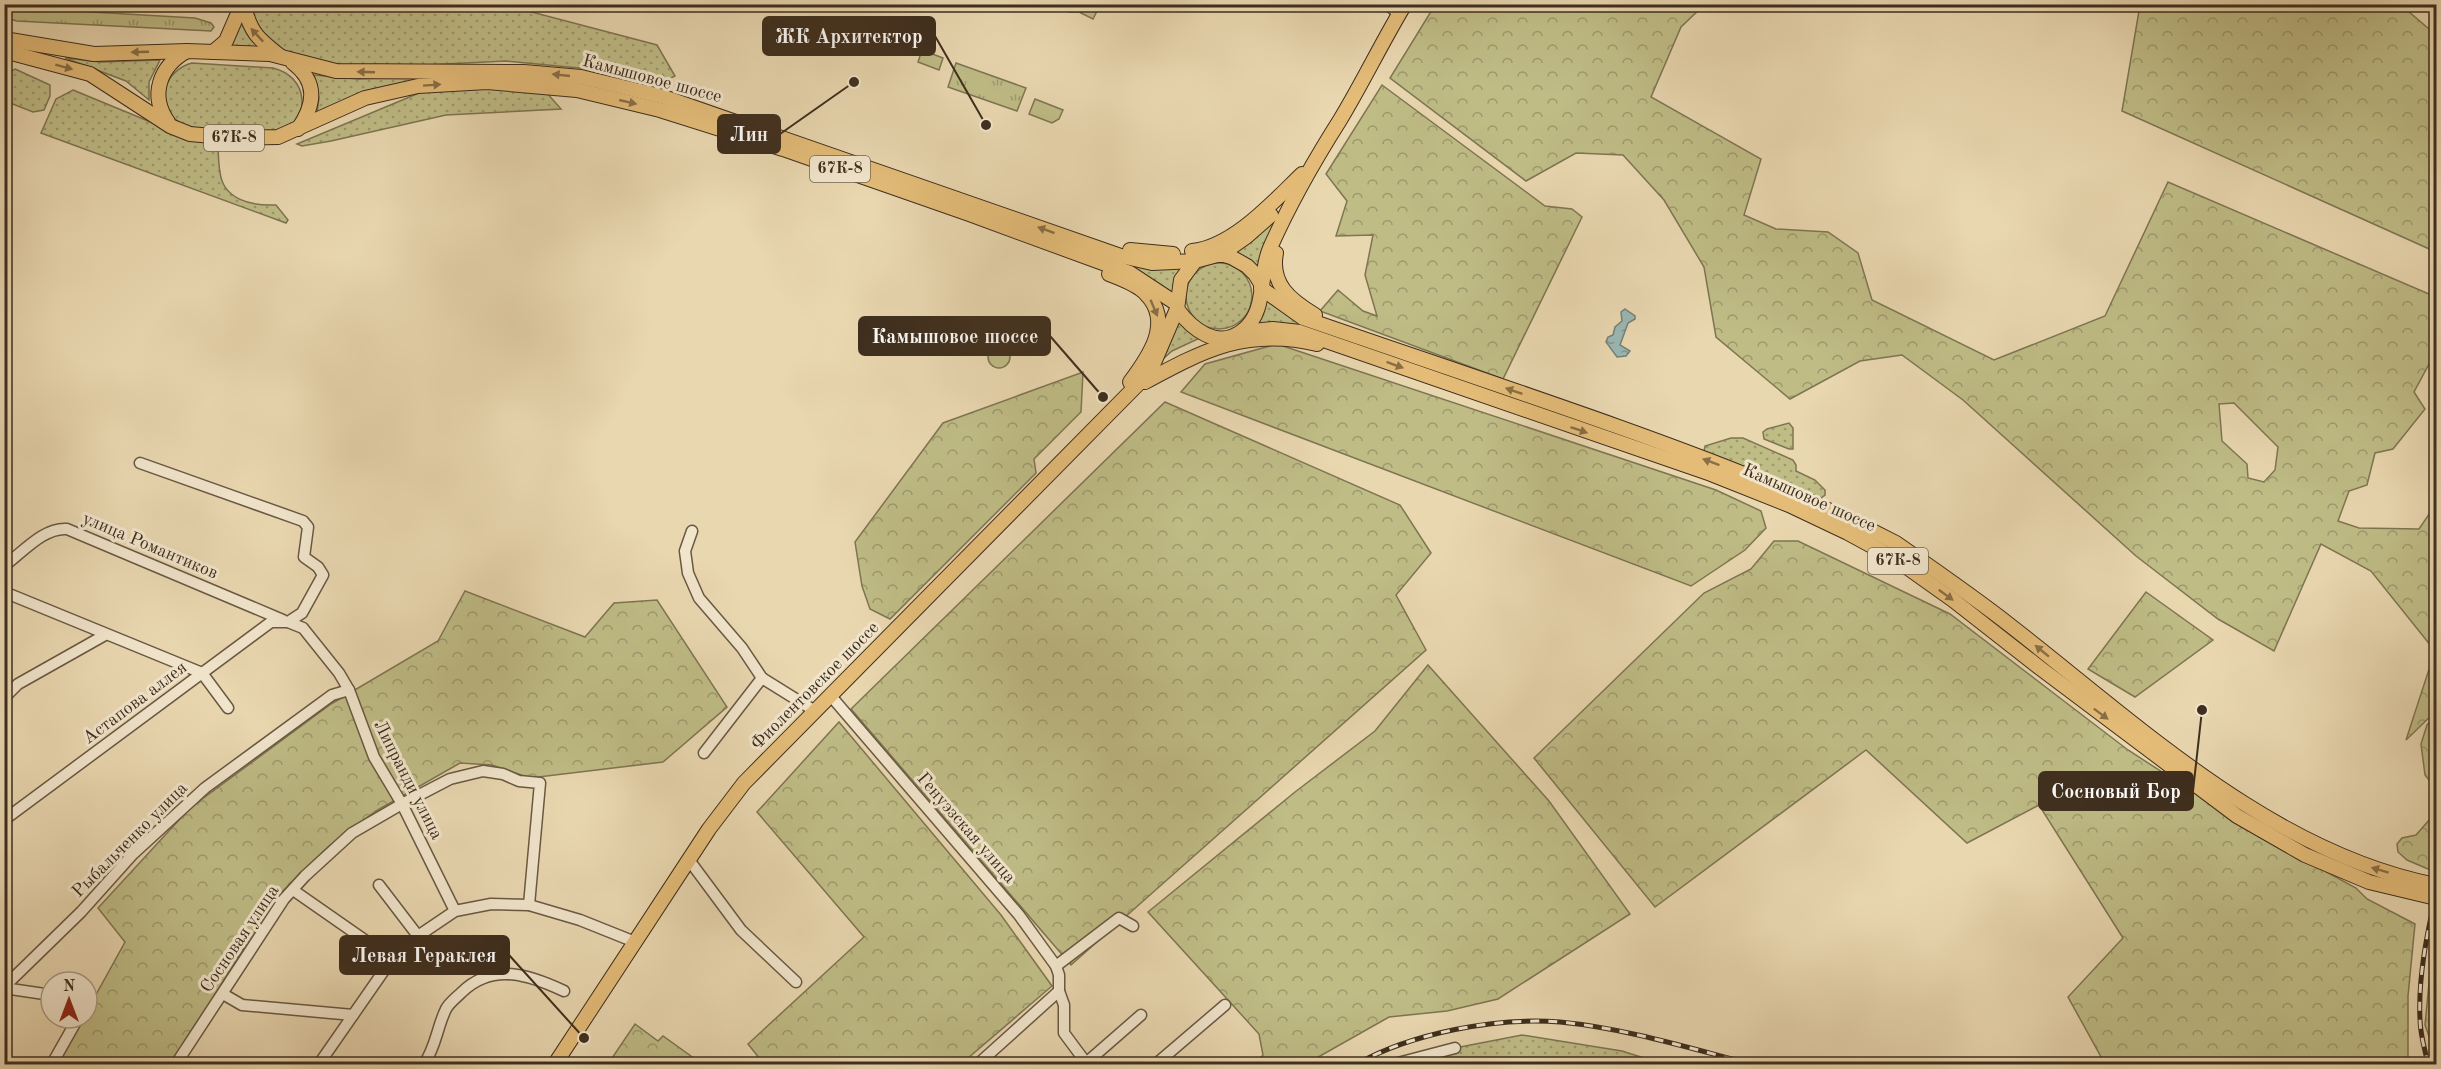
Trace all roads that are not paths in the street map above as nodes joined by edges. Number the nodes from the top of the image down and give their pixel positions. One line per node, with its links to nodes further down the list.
1 (242, 4): 7 (main road); 8 (main road, one-way to 1)
2 (1387, 4): 3 (street)
3 (1402, 9): 11 (main road)
4 (4, 39): 6 (main road, Камышовое шоссе / 67К-8, one-way to 4)
5 (4, 51): 9 (main road, Камышовое шоссе, one-way to 9)
6 (187, 51): 7 (main road, Камышовое шоссе / 67К-8); 9 (main road)
7 (213, 52): 8 (main road, Камышовое шоссе / 67К-8)
8 (286, 59): 10 (main road); 14 (main road, Камышовое шоссе / 67К-8, one-way to 8)
9 (170, 126): 10 (main road, Камышовое шоссе / 67К-8)
10 (298, 129): 15 (main road, Камышовое шоссе / 67К-8, one-way to 15)
11 (1312, 164): 12 (main road); 14 (main road)
12 (1297, 191): 13 (main road); 16 (main road)
13 (1290, 206): 18 (main road); 20 (main road)
14 (1074, 239): 17 (main road, Камышовое шоссе / 67К-8)
15 (1054, 245): 19 (main road, Камышовое шоссе / 67К-8); 26 (main road, one-way to 26)
16 (1221, 254): 17 (main road, 67К-8); 18 (main road, 67К-8)
17 (1195, 261): 19 (main road)
18 (1261, 286): 20 (main road, 67К-8); 21 (main road)
19 (1177, 306): 22 (main road, Камышовое шоссе / 67К-8); 24 (main road, Фиолентовское шоссе)
20 (1336, 330): 45 (main road, Камышовое шоссе / 67К-8, one-way to 20)
21 (1242, 332): 22 (main road, 67К-8); 23 (main road, Камышовое шоссе / 67К-8)
22 (1219, 338): 24 (main road, Фиолентовское шоссе)
23 (1365, 354): 25 (main road); 47 (main road, Камышовое шоссе / 67К-8, one-way to 47)
24 (1150, 372): 25 (main road, Фиолентовское шоссе)
25 (1138, 386): 26 (main road, Фиолентовское шоссе)
26 (1111, 412): 36 (main road, Фиолентовское шоссе)
27 (140, 463): 31 (street)
28 (692, 531): 34 (street)
29 (4, 566): 31 (street, улица Романтиков)
30 (4, 591): 32 (street)
31 (288, 622): 33 (street, Астапова аллея); 35 (street, Липранди улица)
32 (105, 635): 33 (street); 37 (street)
33 (202, 674): 38 (street); 42 (street, Астапова аллея)
34 (762, 678): 39 (street); 40 (street)
35 (349, 690): 41 (street, Липранди улица); 56 (street, Рыбальченко улица)
36 (830, 696): 39 (main road, Фиолентовское шоссе); 54 (street, Генуэзская улица)
37 (4, 698)
38 (228, 708)
39 (815, 711): 43 (main road, Фиолентовское шоссе)
40 (704, 753)
41 (402, 804): 46 (street, Сосновая улица); 48 (street, Сосновая улица); 49 (street, Липранди улица)
42 (4, 820)
43 (689, 860): 52 (main road, Фиолентовское шоссе); 55 (street)
44 (379, 885): 51 (street)
45 (2436, 885)
46 (293, 890): 53 (street); 60 (street, Сосновая улица)
47 (2436, 898)
48 (529, 905): 49 (street); 52 (street)
49 (454, 911): 51 (street)
50 (1133, 926): 54 (street)
51 (418, 936): 53 (street)
52 (635, 942): 72 (main road, Фиолентовское шоссе)
53 (392, 958): 62 (street)
54 (1056, 966): 58 (street, Генуэзская улица)
55 (796, 982)
56 (4, 987): 59 (street)
57 (564, 991): 71 (street)
58 (1059, 991): 66 (street); 67 (street, Генуэзская улица)
59 (39, 993)
60 (223, 994): 62 (street); 69 (street, Сосновая улица)
61 (1225, 1005): 73 (street)
62 (353, 1015): 70 (street)
63 (1141, 1015): 67 (street)
64 (71, 1030): 68 (street)
65 (1455, 1048): 74 (street)
66 (984, 1062)
67 (1087, 1064)
68 (52, 1065)
69 (176, 1065)
70 (319, 1065)
71 (424, 1065)
72 (555, 1065)
73 (1156, 1065)
74 (1394, 1065)

